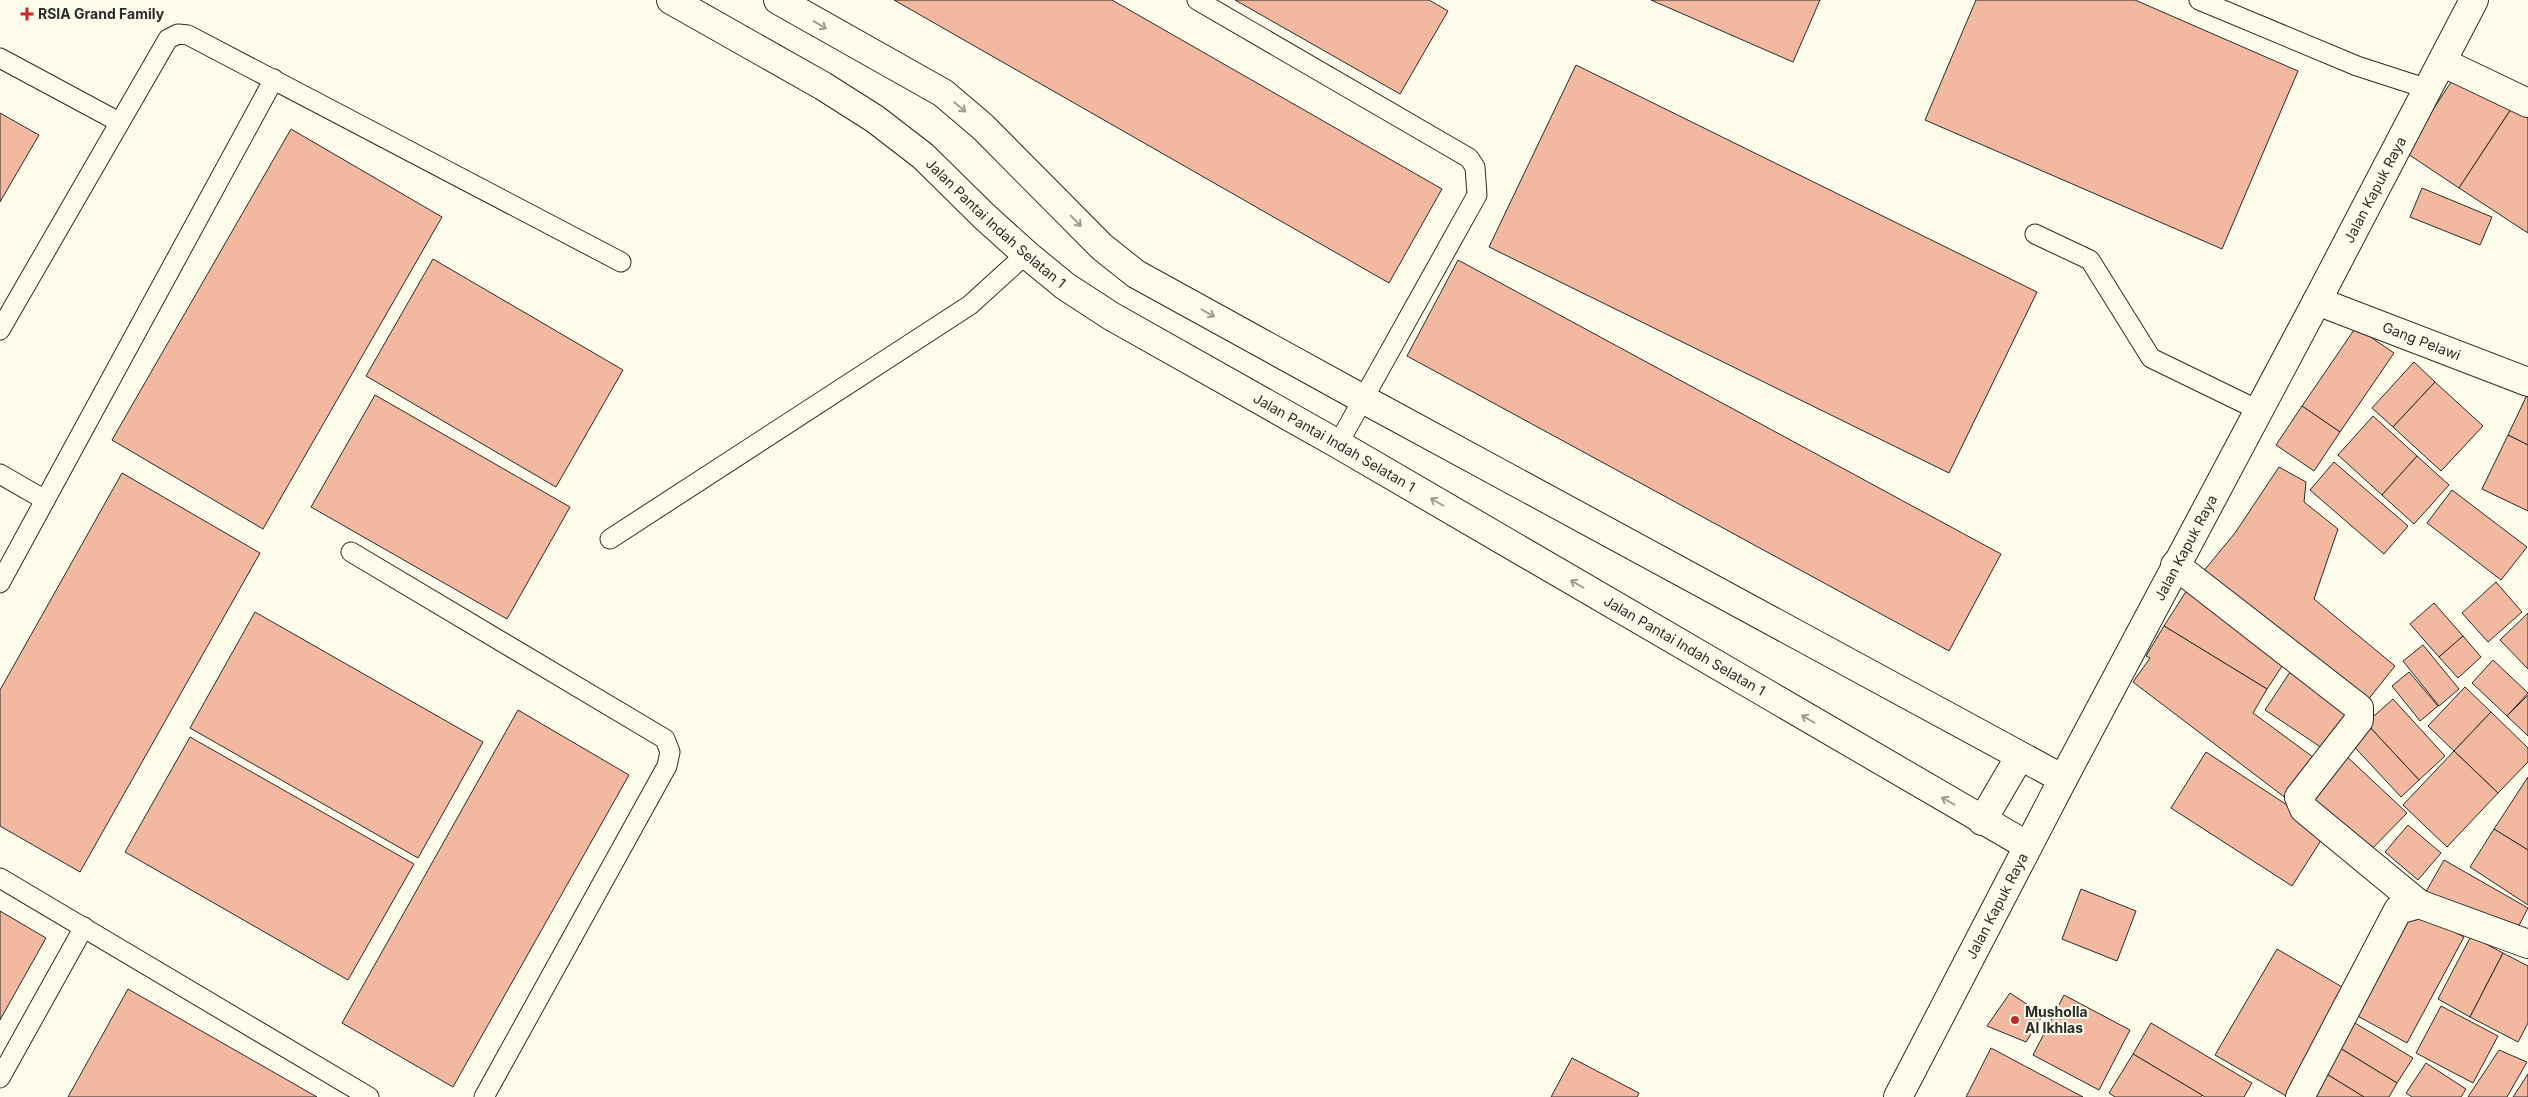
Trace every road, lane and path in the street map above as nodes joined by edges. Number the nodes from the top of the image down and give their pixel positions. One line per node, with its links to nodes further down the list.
1 (671, 0): 13 (street, Jalan Pantai Indah Selatan 1)
2 (778, 0): 18 (street, one-way to 18)
3 (1197, 0): 18 (lane)
4 (2199, 0): 9 (lane)
5 (2474, 0): 7 (street, Jalan Kapuk Raya)
6 (0, 58): 11 (lane)
7 (2442, 62): 9 (street, Jalan Kapuk Raya); 10 (street)
8 (274, 79): 11 (lane); 14 (lane); 22 (lane)
9 (2428, 88): 15 (street, Jalan Kapuk Raya)
10 (2528, 103)
11 (120, 122): 16 (lane)
12 (2035, 234): 19 (lane)
13 (1026, 254): 20 (street, Jalan Pantai Indah Selatan 1); 23 (lane)
14 (621, 262)
15 (2317, 301): 17 (street, Gang Pelawi); 19 (street, Jalan Kapuk Raya)
16 (0, 330)
17 (2528, 382)
18 (1363, 400): 20 (lane); 27 (street)
19 (2258, 410): 25 (street, Jalan Kapuk Raya)
20 (1338, 444): 29 (street, Jalan Pantai Indah Selatan 1, one-way to 20)
21 (0, 474): 22 (lane)
22 (45, 500): 26 (lane)
23 (610, 539)
24 (351, 552): 37 (lane)
25 (2176, 565): 28 (street, Jalan Kapuk Raya); 32 (street)
26 (0, 583)
27 (2020, 756): 28 (street); 29 (street)
28 (2063, 779): 30 (street, Jalan Kapuk Raya)
29 (1982, 821): 30 (street, Jalan Pantai Indah Selatan 1)
30 (2028, 846): 38 (street, Jalan Kapuk Raya)
31 (0, 878): 33 (lane)
32 (2419, 904): 34 (street); 39 (street)
33 (84, 927): 35 (lane); 36 (lane)
34 (2528, 944)
35 (0, 1078)
36 (369, 1097)
37 (484, 1097)
38 (1898, 1097)
39 (2300, 1097)

